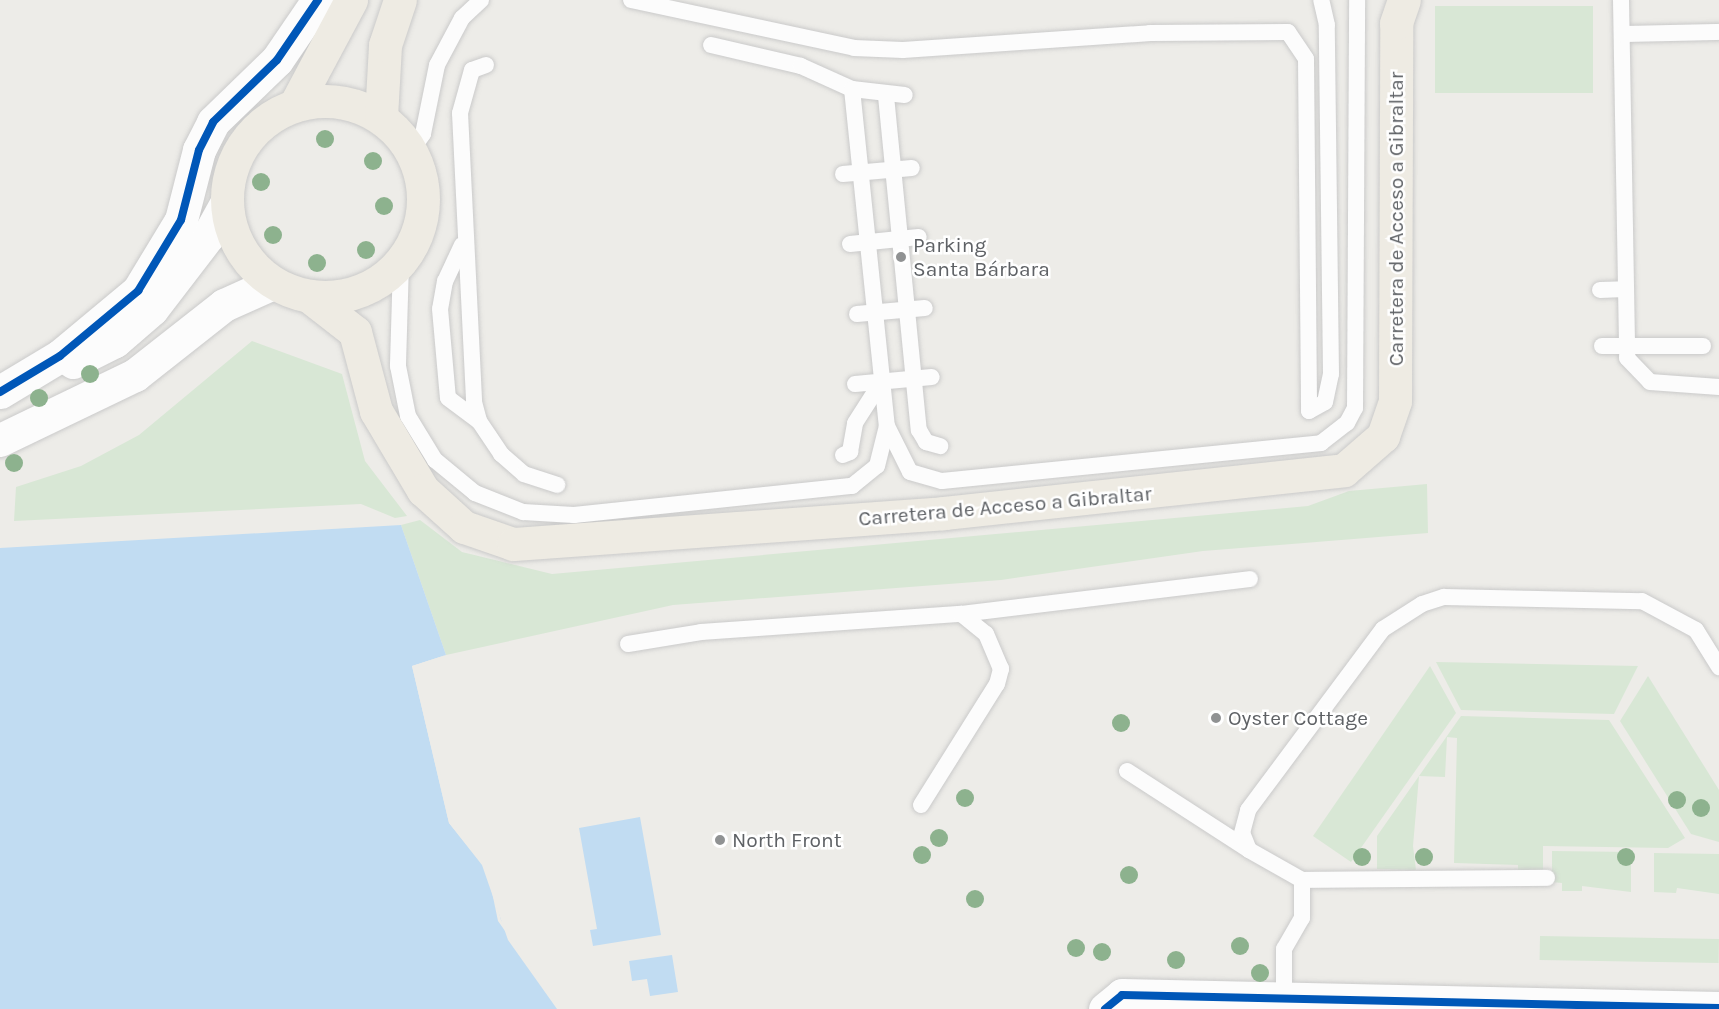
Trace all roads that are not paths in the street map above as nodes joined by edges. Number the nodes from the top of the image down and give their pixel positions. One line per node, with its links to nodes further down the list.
1 (318, 0): 47 (street)
2 (351, 0): 17 (highway)
3 (400, 0): 18 (highway)
4 (481, 0): 19 (lane)
5 (631, 0): 6 (lane)
6 (1321, 0)
7 (1357, 0): 49 (lane)
8 (1404, 0): 34 (highway, Carretera de Acceso a Gibraltar)
9 (1621, 0): 11 (lane)
10 (1719, 32): 11 (lane)
11 (1622, 34): 32 (lane)
12 (711, 45): 14 (lane)
13 (486, 65): 28 (lane)
14 (852, 89): 16 (lane); 22 (lane)
15 (905, 95): 16 (lane)
16 (886, 96): 21 (lane)
17 (294, 105): 18 (highway); 24 (highway)
18 (381, 117): 19 (highway)
19 (411, 151): 30 (highway)
20 (912, 168): 21 (lane)
21 (894, 169): 22 (lane); 26 (lane)
22 (861, 172): 23 (lane); 27 (lane)
23 (843, 174)
24 (226, 202): 31 (highway); 47 (street)
25 (919, 237): 26 (lane)
26 (900, 239): 27 (lane); 36 (lane)
27 (868, 242): 29 (lane); 37 (lane)
28 (463, 244): 48 (lane); 48 (lane)
29 (850, 244)
30 (401, 263): 34 (highway); 49 (lane)
31 (273, 284): 34 (highway); 50 (street)
32 (1625, 289): 33 (lane); 40 (lane)
33 (1600, 290)
34 (310, 297)
35 (925, 308): 36 (lane)
36 (907, 309): 37 (lane); 43 (lane)
37 (875, 312): 38 (lane); 44 (lane)
38 (857, 314)
39 (1602, 346): 40 (lane)
40 (1625, 346): 41 (lane); 46 (lane)
41 (1703, 346)
42 (932, 377): 43 (lane)
43 (914, 379): 44 (lane); 51 (lane)
44 (882, 381): 45 (lane); 49 (lane); 52 (lane)
45 (855, 384)
46 (1719, 387)
47 (0, 392)
48 (479, 421): 53 (lane)
49 (887, 426)
50 (0, 440)
51 (940, 446)
52 (843, 455)
53 (557, 485)
54 (1250, 579): 55 (lane)
55 (961, 614): 56 (lane); 59 (lane)
56 (628, 644)
57 (1719, 667): 60 (lane)
58 (1127, 771): 60 (lane)
59 (921, 805)
60 (1249, 850): 62 (lane)
61 (1547, 878): 62 (lane)
62 (1302, 880): 63 (lane)
63 (1290, 1001): 64 (street); 65 (street)
64 (1177, 1003): 66 (street)
65 (1719, 1008)
66 (1105, 1009)

